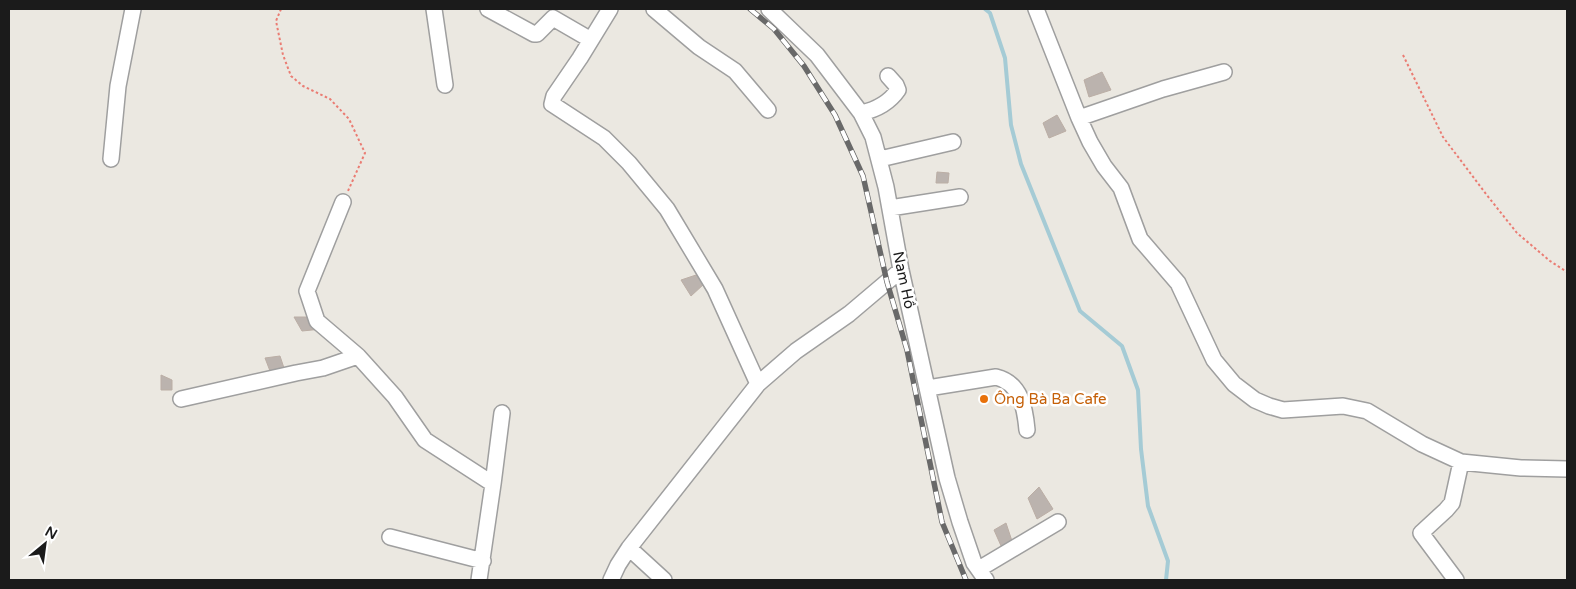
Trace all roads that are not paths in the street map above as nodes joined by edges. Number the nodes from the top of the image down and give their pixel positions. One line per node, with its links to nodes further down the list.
1 (133, 9): 16 (street)
2 (434, 9): 11 (street)
3 (488, 9): 8 (street)
4 (610, 9): 8 (street)
5 (654, 9): 12 (street)
6 (769, 9): 13 (street, Nam Hồ)
7 (1036, 9): 14 (street)
8 (591, 40): 23 (street)
9 (1224, 72): 14 (street)
10 (888, 76): 13 (street)
11 (445, 85)
12 (768, 110)
13 (861, 113): 17 (street, Nam Hồ)
14 (1079, 118): 28 (street)
15 (954, 142): 17 (street)
16 (111, 159)
17 (880, 160): 20 (street, Nam Hồ)
18 (960, 197): 20 (street)
19 (343, 202): 22 (street)
20 (890, 208): 21 (street, Nam Hồ)
21 (902, 270): 23 (street); 24 (street, Nam Hồ)
22 (358, 356): 25 (street); 30 (street)
23 (758, 384): 33 (street)
24 (928, 388): 27 (street); 35 (street, Nam Hồ)
25 (181, 399)
26 (502, 413): 30 (street)
27 (1027, 430)
28 (1461, 462): 29 (street); 39 (street)
29 (1567, 469)
30 (493, 484): 34 (street)
31 (1058, 522): 35 (street)
32 (390, 537): 34 (street)
33 (629, 548): 37 (street); 38 (street)
34 (483, 561): 36 (street)
35 (982, 575)
36 (479, 580)
37 (611, 580)
38 (664, 580)
39 (1456, 580)

